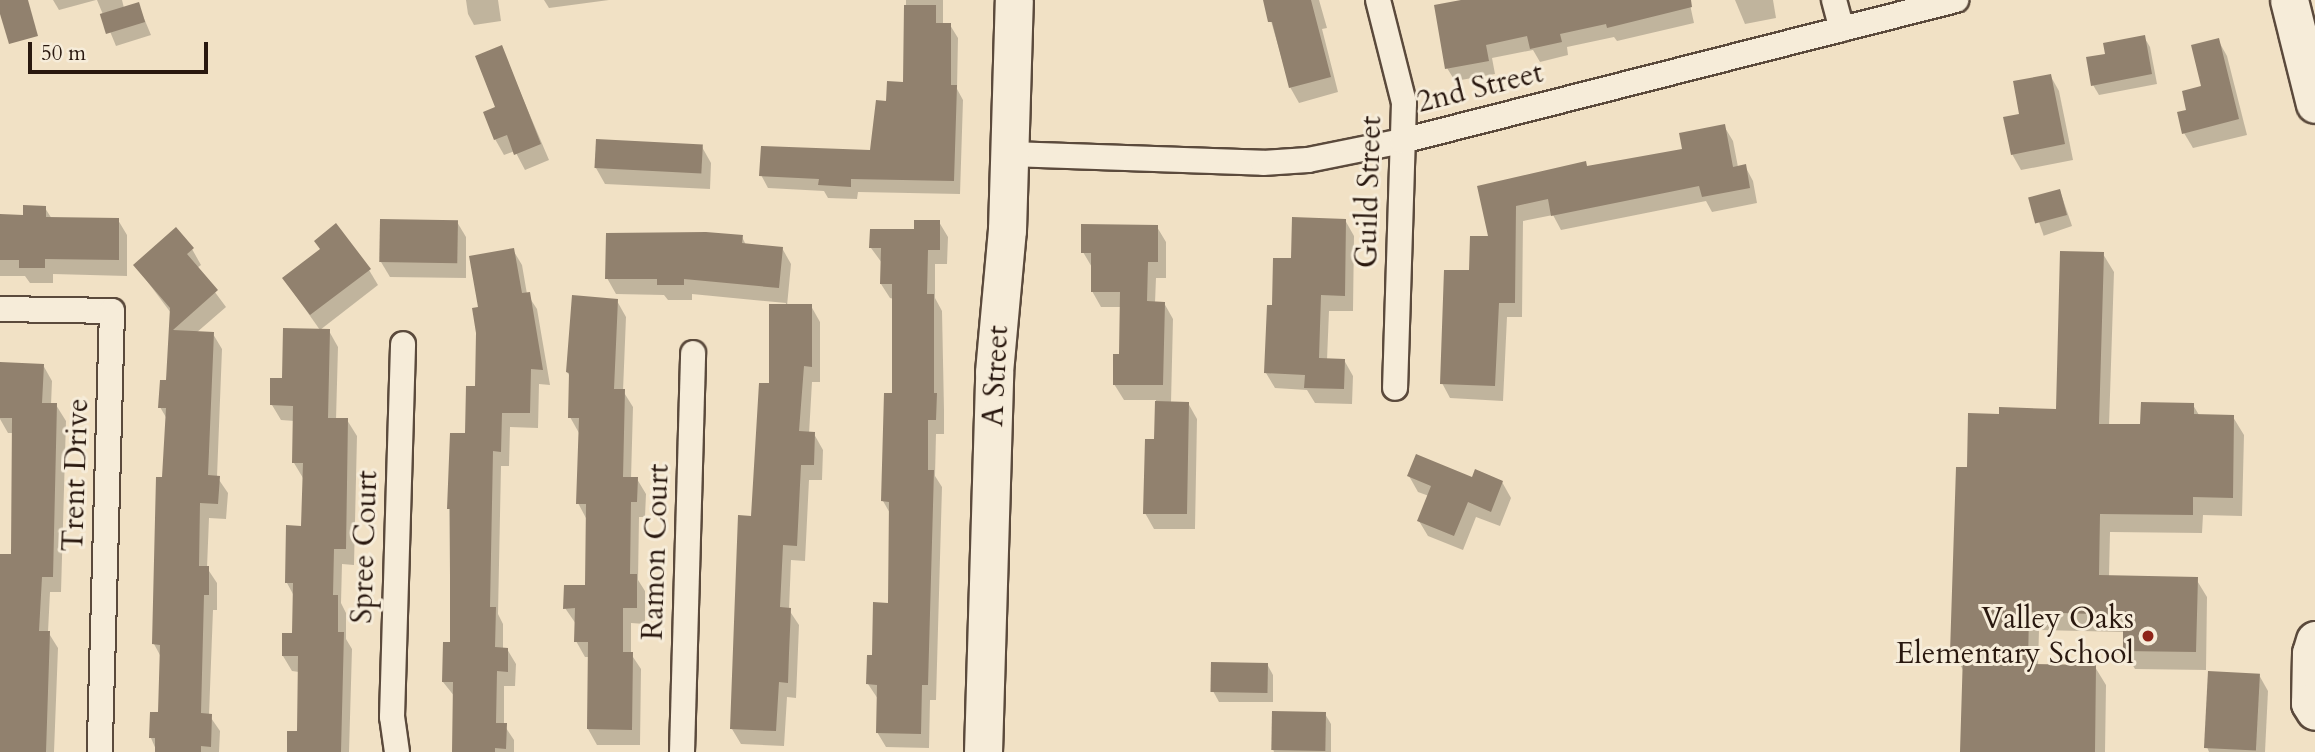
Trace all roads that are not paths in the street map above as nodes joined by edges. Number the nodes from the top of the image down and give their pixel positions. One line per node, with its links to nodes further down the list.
1 (1014, 0): 9 (street, A Street)
2 (1378, 0): 8 (street, Guild Street)
3 (1834, 0): 6 (street)
4 (1956, 0): 6 (street, 2nd Street)
5 (2289, 0): 7 (street)
6 (1842, 29): 8 (street, 2nd Street)
7 (2315, 104)
8 (1402, 141): 9 (street, 2nd Street); 13 (street, Guild Street)
9 (1010, 154): 19 (street, A Street)
10 (0, 309): 16 (street, Trent Drive)
11 (402, 344): 17 (street, Spree Court)
12 (693, 353): 18 (street, Ramon Court)
13 (1395, 388)
14 (2315, 640): 15 (street)
15 (2315, 711)
16 (100, 752)
17 (397, 752)
18 (682, 752)
19 (983, 752)

